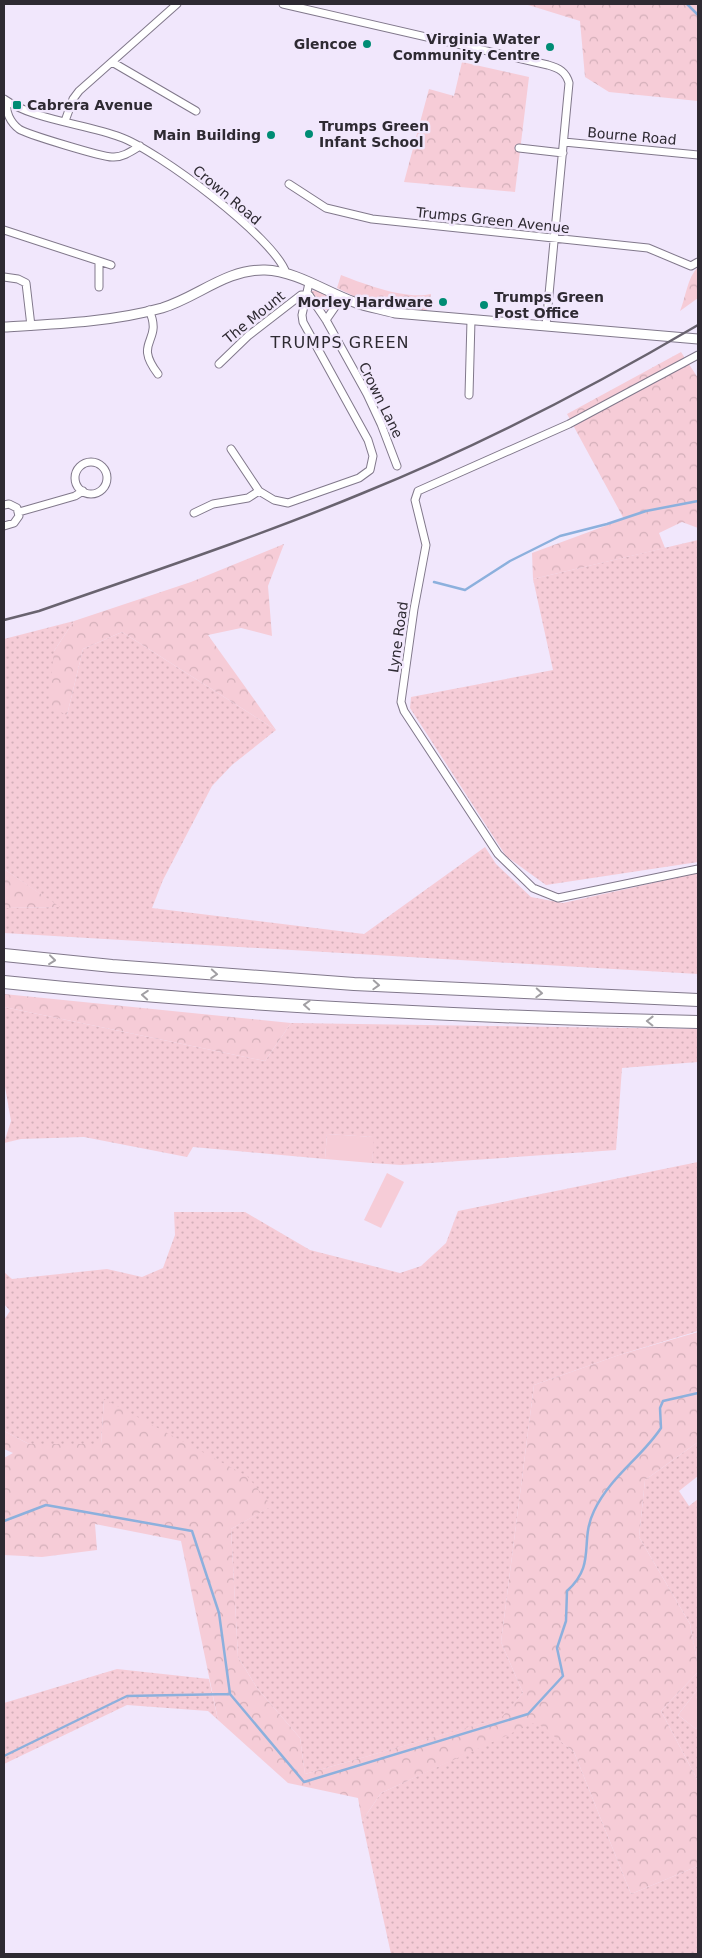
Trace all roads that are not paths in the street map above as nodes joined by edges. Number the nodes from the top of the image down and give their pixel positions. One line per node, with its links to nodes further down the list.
1 (177, 4): 3 (street)
2 (283, 4): 7 (street)
3 (112, 62): 5 (street); 6 (street)
4 (6, 101): 6 (street, Crown Road); 8 (street, Crown Road)
5 (196, 111)
6 (65, 121): 8 (street, Crown Road)
7 (564, 142): 10 (street); 11 (street, Bourne Road)
8 (140, 146): 18 (street, Crown Road)
9 (519, 148): 10 (street)
10 (563, 152): 14 (street)
11 (698, 155)
12 (289, 184): 14 (street, Trumps Green Avenue)
13 (4, 230): 15 (street)
14 (554, 240): 16 (street, Trumps Green Avenue); 28 (street)
15 (99, 261): 17 (street); 21 (street)
16 (698, 262)
17 (111, 265)
18 (286, 273): 20 (street); 24 (street)
19 (4, 278): 27 (street)
20 (310, 283): 22 (street); 23 (street)
21 (99, 287)
22 (307, 294): 25 (street, Crown Lane); 32 (street, The Mount); 37 (street)
23 (342, 297): 25 (street); 26 (street)
24 (150, 310): 27 (street); 33 (street)
25 (326, 320): 36 (street, Crown Lane)
26 (471, 320): 28 (street); 34 (street)
27 (31, 326): 29 (street)
28 (546, 326): 30 (street)
29 (4, 327)
30 (698, 339)
31 (698, 355): 43 (street, Lyne Road)
32 (218, 364)
33 (158, 374)
34 (469, 395)
35 (231, 450): 37 (street)
36 (397, 466)
37 (260, 490): 41 (street)
38 (82, 491): 38 (street); 40 (street)
39 (4, 504): 40 (street)
40 (19, 512): 42 (street)
41 (194, 513)
42 (4, 526)
43 (698, 869)
44 (4, 955): 46 (highway, one-way to 46)
45 (4, 982): 47 (highway, one-way to 45)
46 (698, 1000)
47 (698, 1022)

